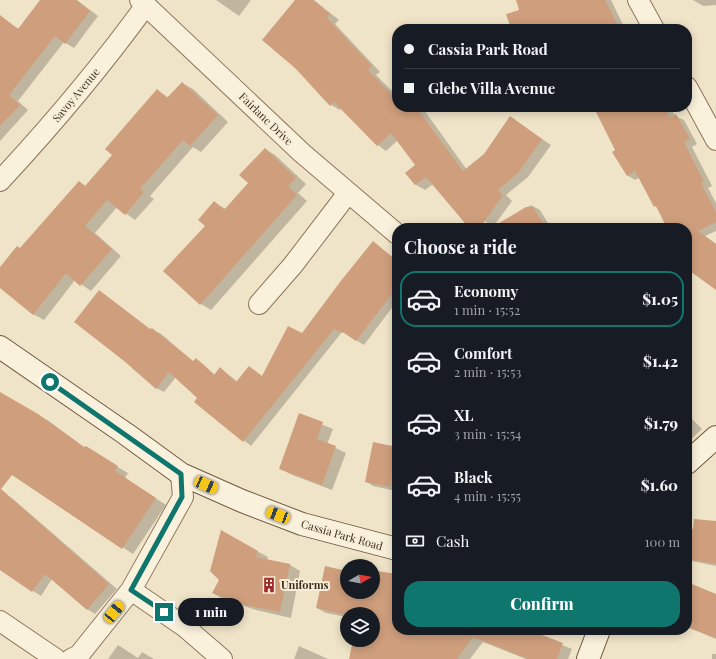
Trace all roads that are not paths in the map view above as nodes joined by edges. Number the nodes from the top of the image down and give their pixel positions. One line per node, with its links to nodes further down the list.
1 (638, 0): 3 (street)
2 (143, 2): 6 (street, Savoy Avenue); 7 (street, Fairlane Drive)
3 (651, 24)
4 (692, 96): 5 (street)
5 (716, 140)
6 (0, 181)
7 (348, 193): 8 (street, Fairlane Drive); 9 (street)
8 (392, 230)
9 (259, 304)
10 (0, 347): 13 (main road, Cassia Park Road)
11 (716, 437): 12 (main road)
12 (692, 459)
13 (181, 474): 14 (main road, Cassia Park Road); 15 (street)
14 (392, 548)
15 (131, 590): 19 (street); 20 (street)
16 (0, 621): 18 (street)
17 (597, 635): 21 (main road)
18 (56, 659)
19 (71, 659)
20 (222, 659)
21 (588, 659)

